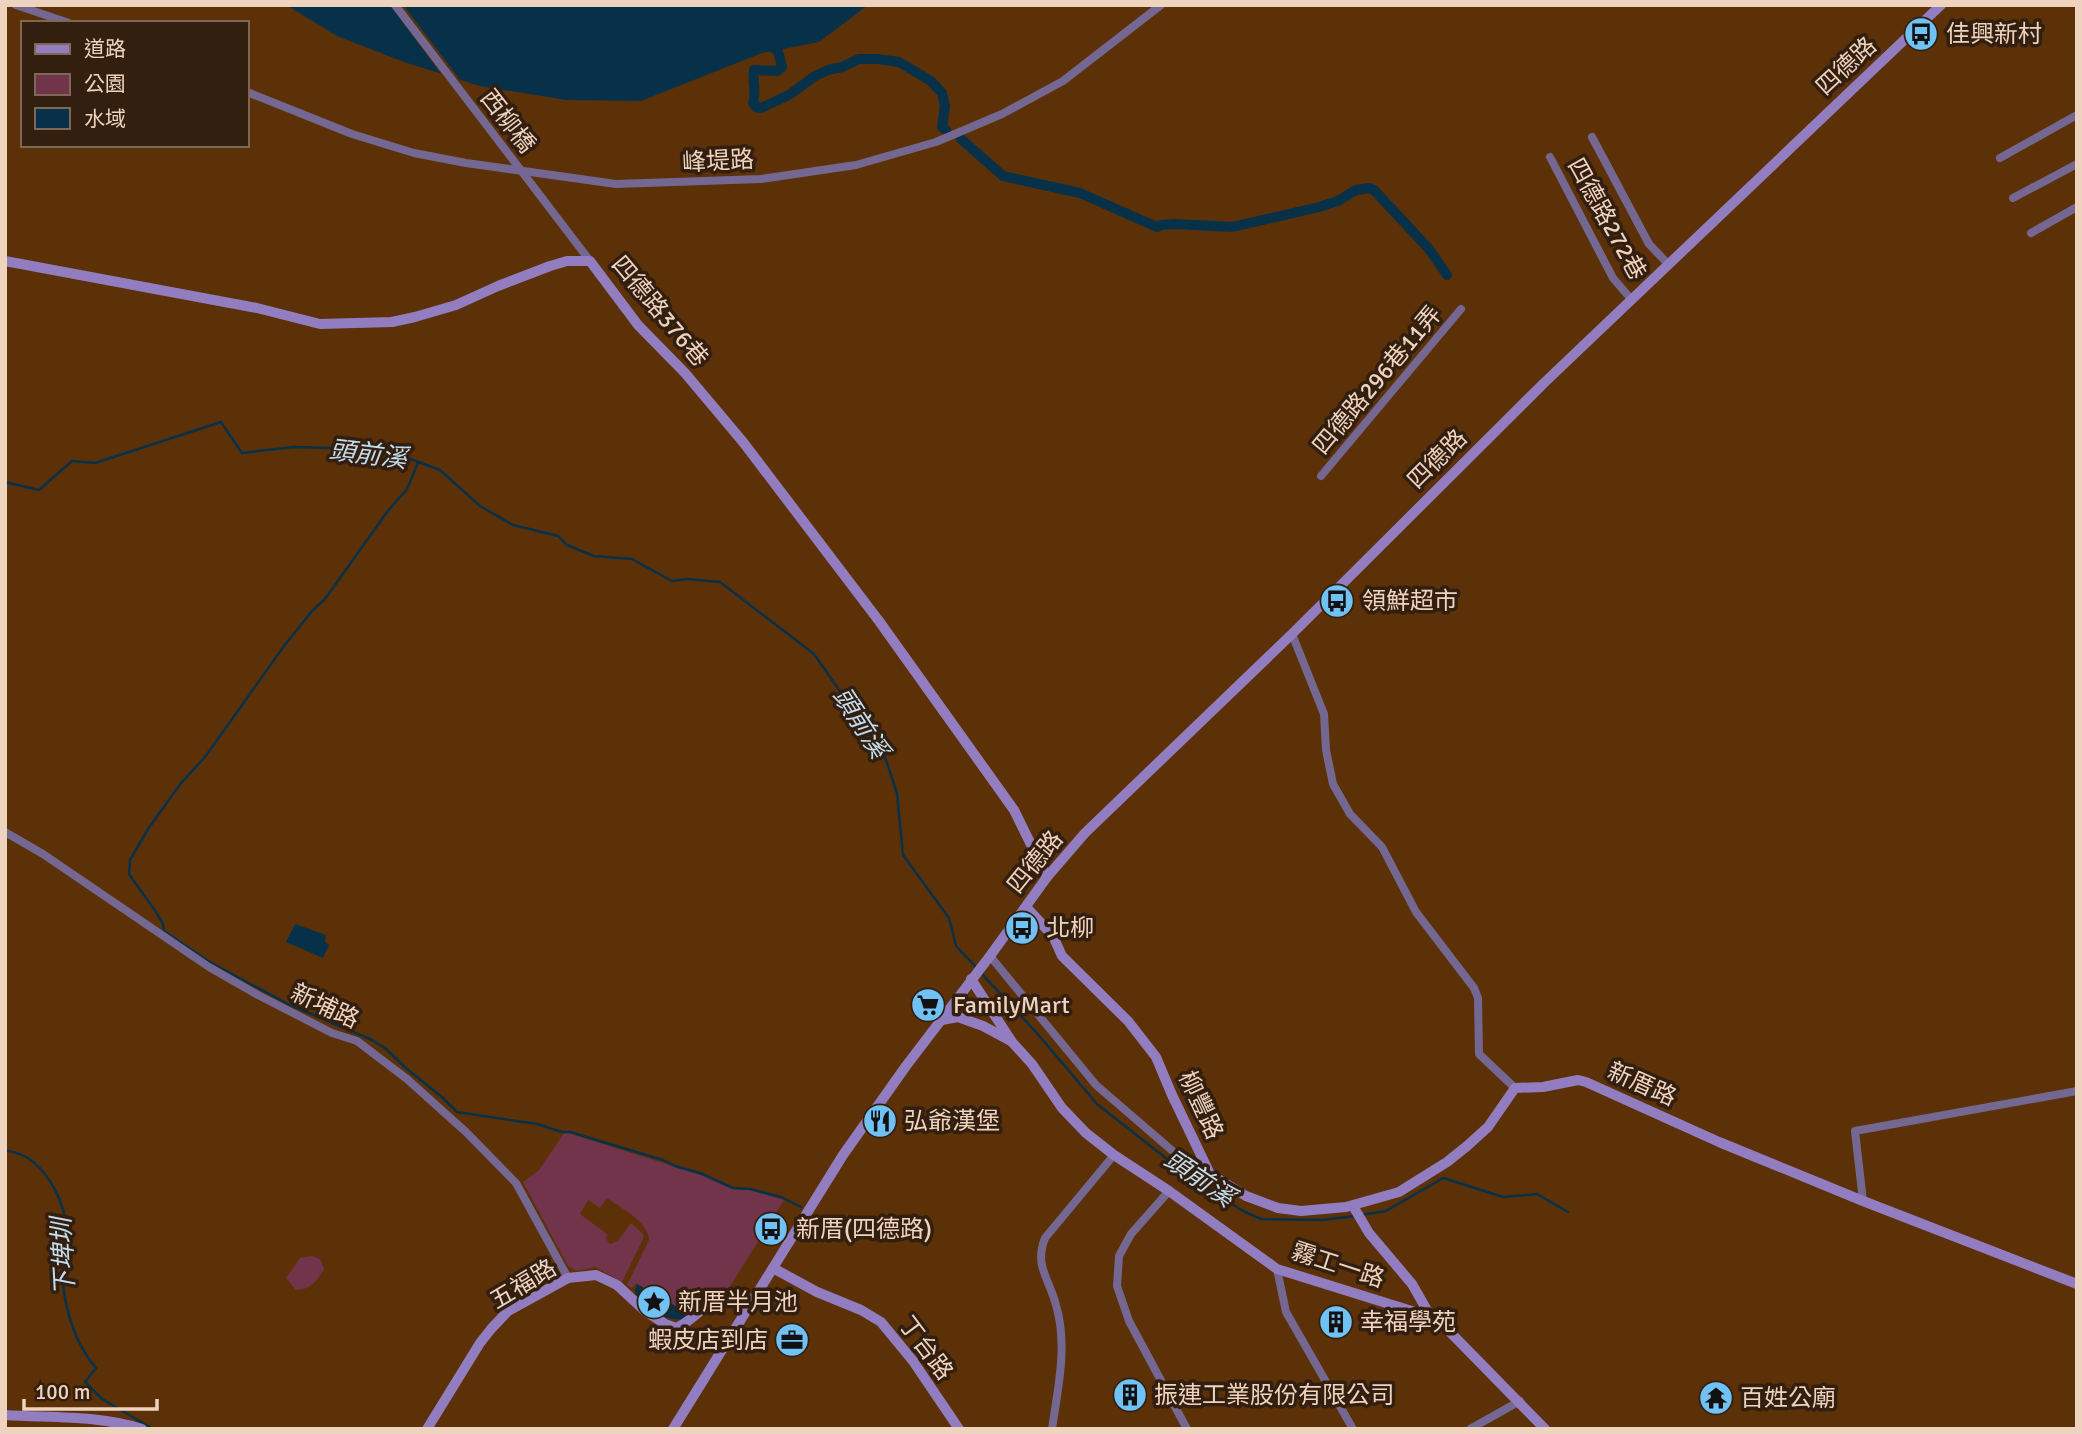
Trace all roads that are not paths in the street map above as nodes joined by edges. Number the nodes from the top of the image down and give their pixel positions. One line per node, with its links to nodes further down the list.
1 (16, 5): 5 (street)
2 (395, 5): 12 (street, 西柳橋)
3 (1161, 5): 12 (street, 峰堤路)
4 (1941, 5): 18 (street, 四德路)
5 (63, 21)
6 (248, 92): 12 (street, 峰堤路)
7 (2077, 115): 10 (street)
8 (1592, 137): 18 (street)
9 (1550, 157): 19 (street, 四德路272巷)
10 (2000, 158)
11 (2077, 164): 13 (street)
12 (522, 170): 17 (street, 西柳橋)
13 (2012, 198)
14 (2077, 207): 15 (street)
15 (2031, 233)
16 (5, 261): 17 (street, 四德路376巷)
17 (590, 261): 24 (street, 四德路376巷)
18 (1668, 264): 19 (street, 四德路)
19 (1632, 299): 22 (street, 四德路)
20 (1461, 309): 21 (street, 四德路296巷11弄)
21 (1321, 476)
22 (1292, 634): 24 (street, 四德路); 30 (street)
23 (5, 832): 39 (street, 新埔路)
24 (1047, 877): 25 (street, 四德路)
25 (1026, 907): 26 (street, 四德路); 33 (street, 柳豐路)
26 (987, 960): 27 (street, 四德路); 33 (street)
27 (972, 977): 28 (street); 29 (street, 霧工一路)
28 (942, 1020): 29 (street); 37 (street)
29 (1013, 1042): 32 (street, 霧工一路)
30 (1515, 1088): 35 (street, 新厝路); 36 (street, 柳豐路)
31 (2077, 1091): 35 (street)
32 (1114, 1156): 34 (street, 霧工一路); 49 (street)
33 (1210, 1174): 36 (street, 柳豐路)
34 (1169, 1191): 38 (street, 霧工一路); 50 (street)
35 (1863, 1201): 40 (street, 新厝路)
36 (1353, 1206): 42 (street)
37 (773, 1268): 41 (street); 48 (street, 丁台路)
38 (1277, 1269): 42 (street, 霧工一路); 51 (street)
39 (568, 1278): 41 (street, 五福路); 46 (street, 五福路)
40 (2077, 1284)
41 (755, 1300): 47 (street)
42 (1432, 1319): 43 (street)
43 (1520, 1401): 52 (street); 53 (street)
44 (5, 1415): 45 (street)
45 (142, 1429)
46 (427, 1429)
47 (673, 1429)
48 (959, 1429)
49 (1052, 1429)
50 (1187, 1429)
51 (1353, 1429)
52 (1470, 1429)
53 (1545, 1429)

